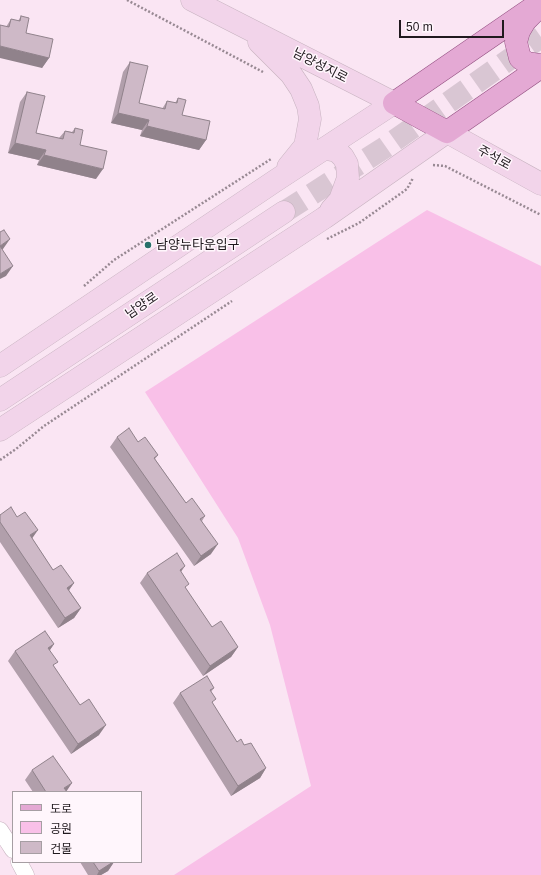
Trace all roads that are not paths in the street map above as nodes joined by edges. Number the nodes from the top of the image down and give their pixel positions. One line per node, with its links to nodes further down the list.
1 (192, 0): 4 (main road, 남양성지로)
2 (541, 2): 6 (main road)
3 (541, 6): 5 (main road)
4 (247, 29): 6 (main road, 남양성지로); 9 (main road)
5 (541, 66): 7 (main road)
6 (394, 103): 7 (main road, 남양성지로); 8 (main road)
7 (447, 132): 10 (main road, 주석로); 12 (main road)
8 (326, 149): 9 (main road); 12 (main road)
9 (275, 181): 13 (main road)
10 (541, 184)
11 (284, 212): 14 (main road, 남양로)
12 (324, 218): 15 (main road)
13 (0, 366)
14 (0, 400)
15 (0, 430)
16 (0, 830): 17 (street)
17 (12, 848)
18 (20, 863): 19 (street)
19 (26, 875)

